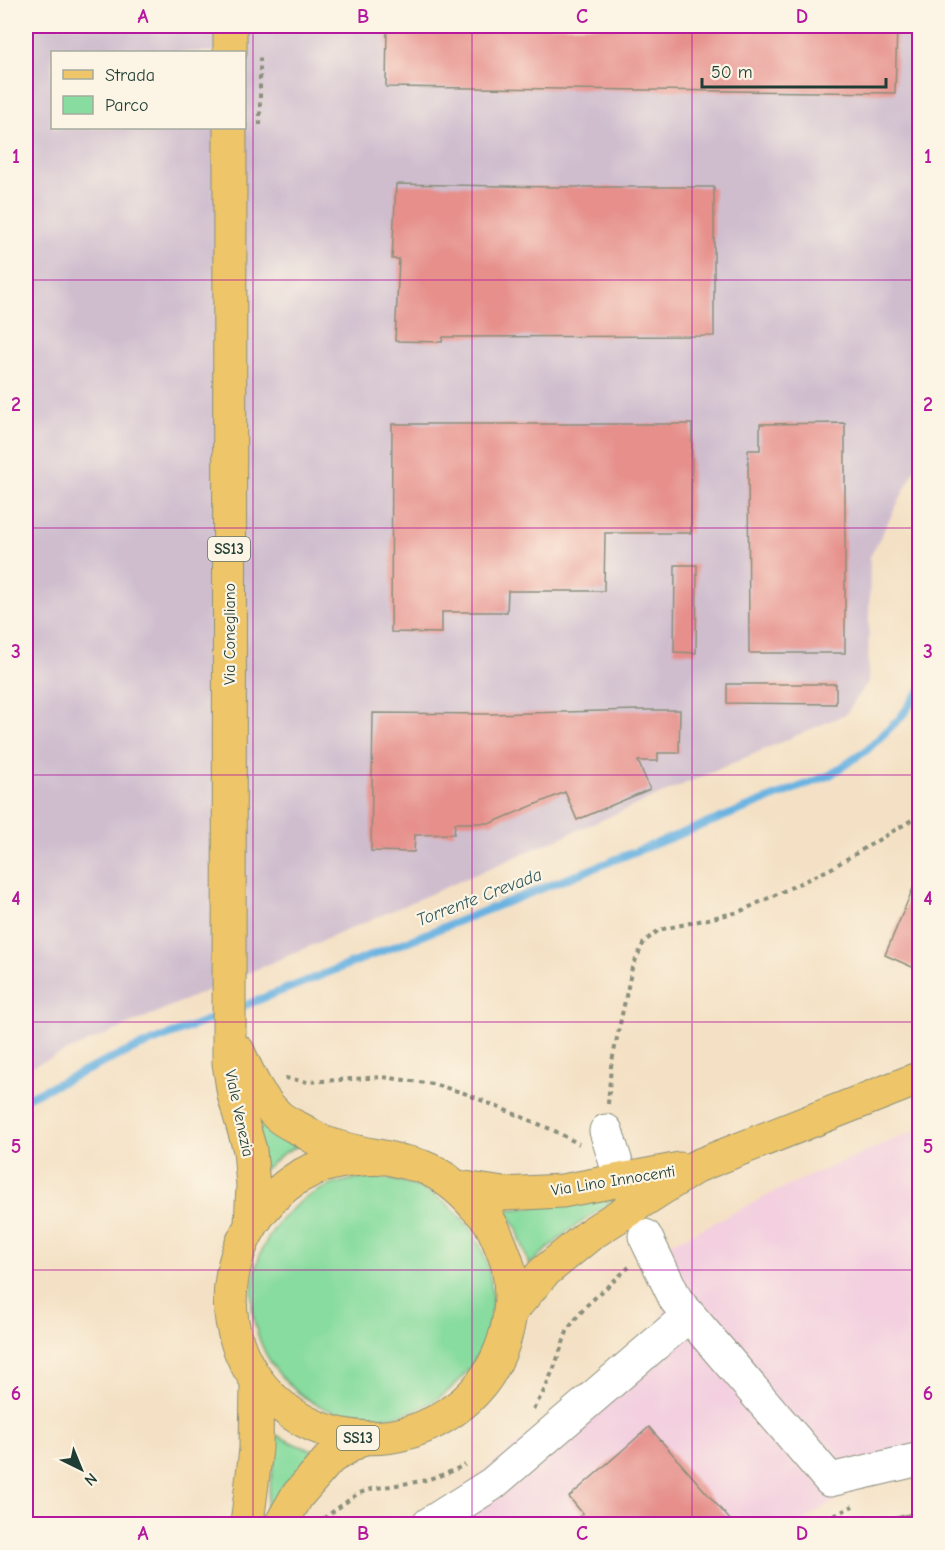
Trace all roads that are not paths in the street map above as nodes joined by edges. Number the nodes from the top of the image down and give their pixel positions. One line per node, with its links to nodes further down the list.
1 (230, 26): 2 (main road)
2 (230, 51)
3 (230, 129): 4 (main road, Via Conegliano / SS13)
4 (230, 1033): 7 (main road, Viale Venezia / SS13); 11 (main road, Viale Venezia / SS13)
5 (920, 1077): 9 (main road, Via Lino Innocenti)
6 (596, 1140): 8 (lane)
7 (384, 1158): 10 (main road, Viale Venezia / SS13); 11 (main road, Viale Venezia / SS13)
8 (617, 1166)
9 (697, 1166): 10 (main road, Via Lino Innocenti); 13 (main road, Via Lino Innocenti)
10 (458, 1187): 13 (main road, Viale Venezia / SS13)
11 (251, 1224): 15 (main road, Viale Venezia / SS13)
12 (645, 1236): 14 (lane)
13 (511, 1311): 16 (main road, Viale Venezia / SS13)
14 (688, 1316): 17 (lane); 20 (lane)
15 (257, 1383): 16 (main road, Viale Venezia / SS13); 18 (main road, Viale Venezia / SS13)
16 (361, 1439): 19 (main road, Viale Venezia / SS13)
17 (920, 1459)
18 (247, 1524)
19 (281, 1524)
20 (429, 1524)

